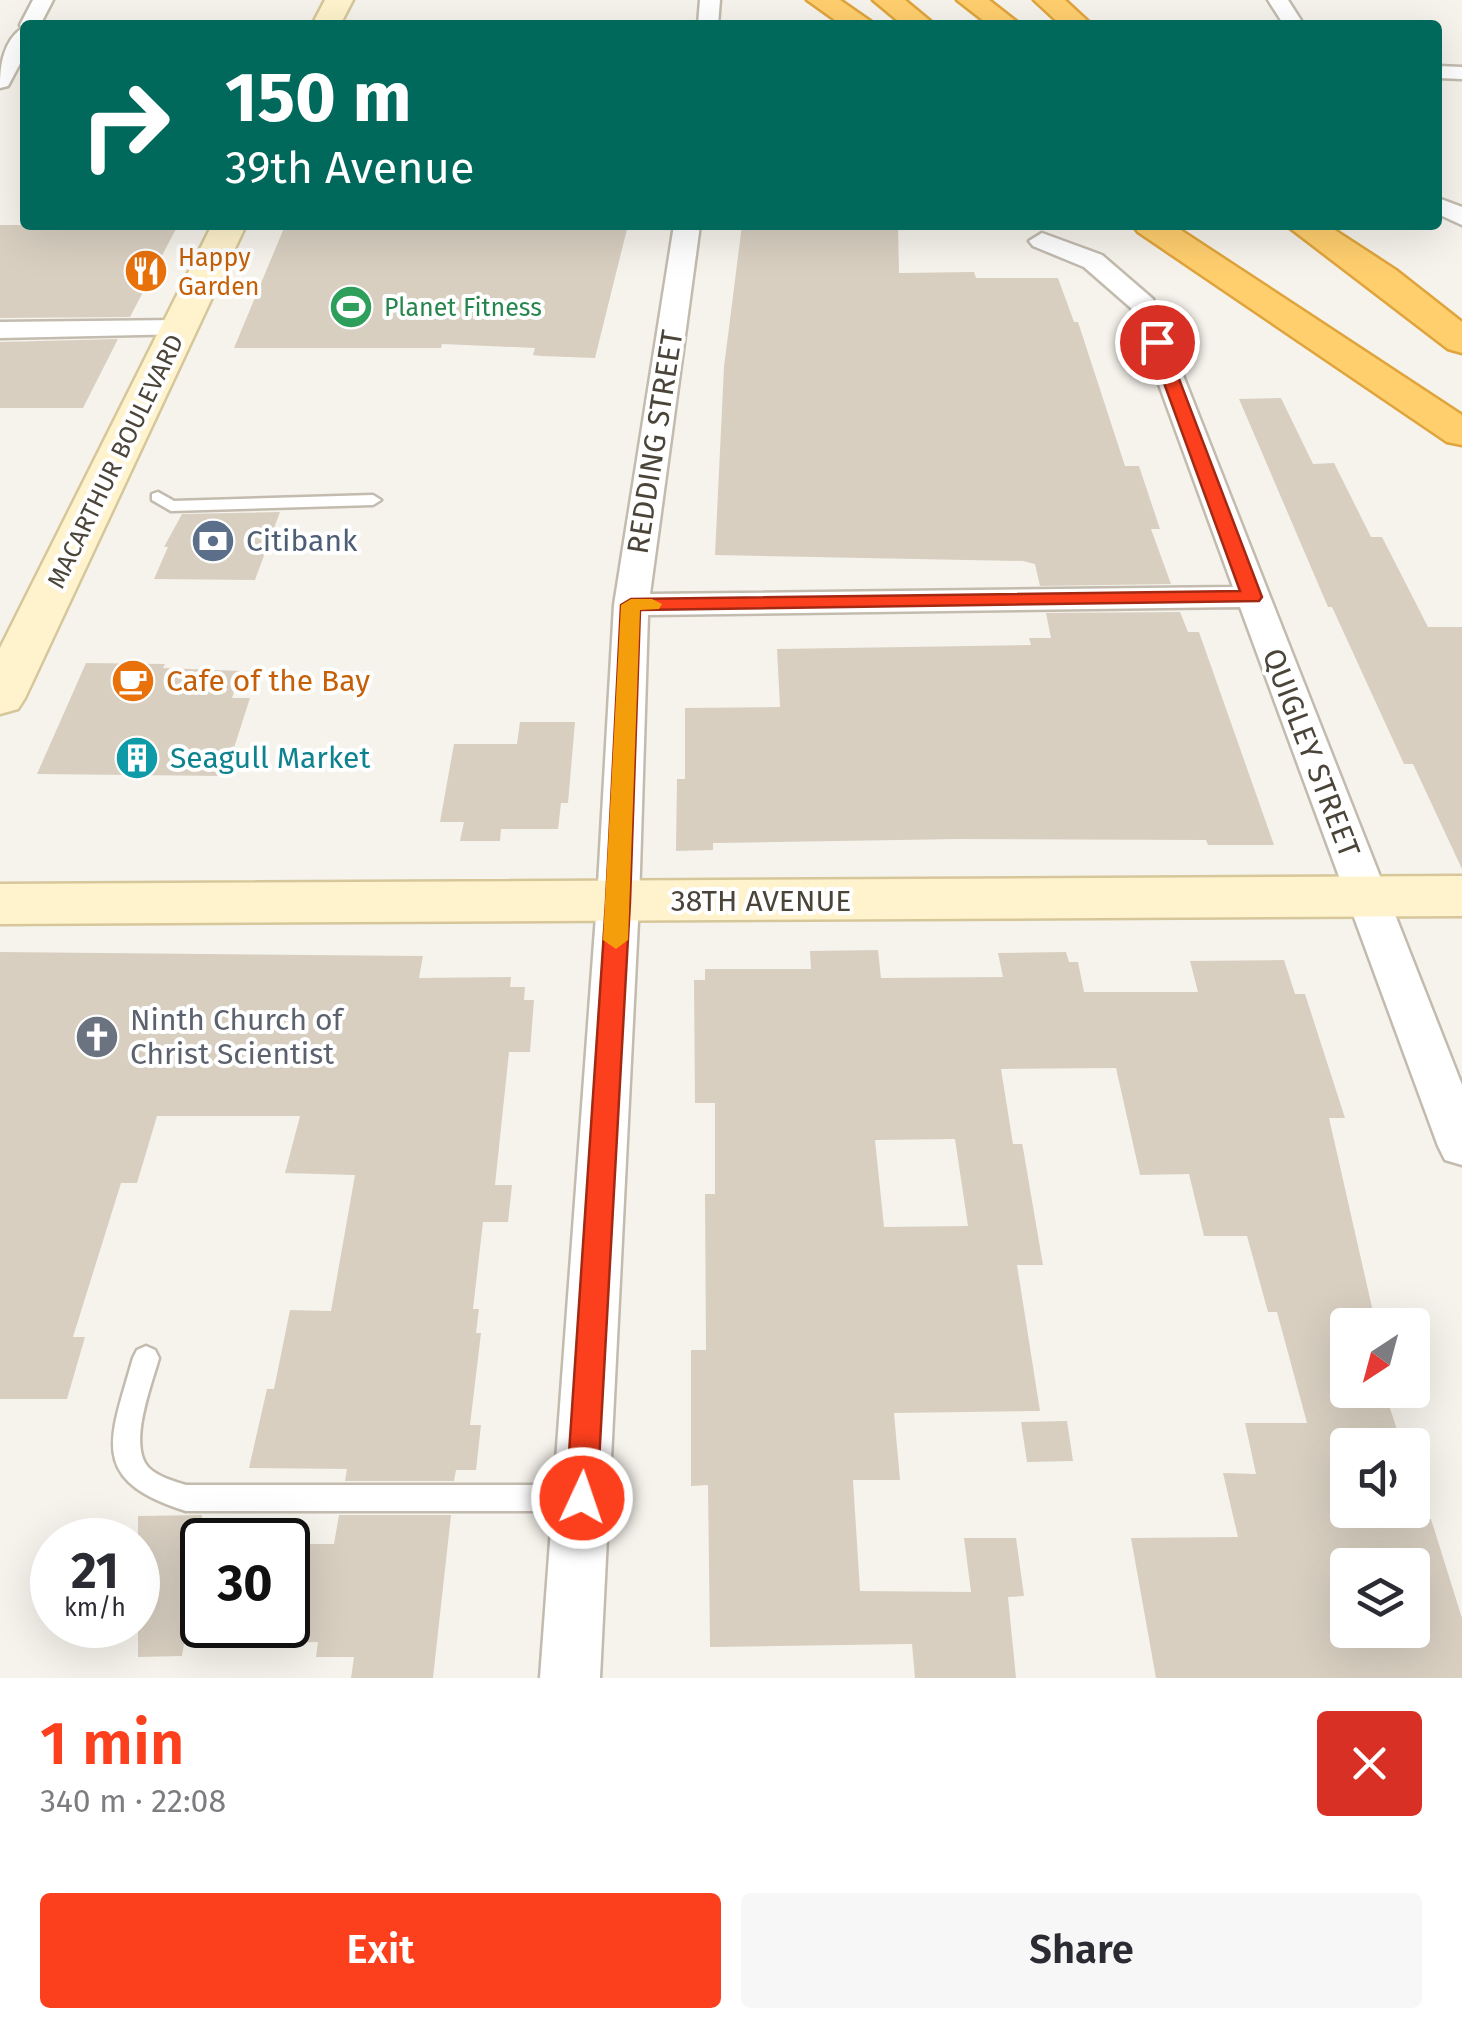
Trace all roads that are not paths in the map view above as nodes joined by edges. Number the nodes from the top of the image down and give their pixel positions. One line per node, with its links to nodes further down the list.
1 (820, 0): 5 (highway)
2 (887, 0): 6 (highway)
3 (970, 0): 7 (highway)
4 (1048, 0): 8 (highway)
5 (854, 20)
6 (915, 20)
7 (1000, 20)
8 (1072, 20)
9 (17, 44): 10 (street)
10 (0, 81)
11 (227, 230): 19 (street, MACARTHUR BOULEVARD)
12 (687, 230): 26 (street, REDDING STREET)
13 (1158, 230): 22 (highway)
14 (1204, 230): 22 (highway)
15 (1311, 230): 18 (highway)
16 (1342, 230): 18 (highway)
17 (1042, 241): 25 (street, QUIGLEY STREET)
18 (1383, 278): 21 (highway)
19 (179, 328): 20 (street); 27 (street, MACARTHUR BOULEVARD)
20 (0, 330)
21 (1462, 341)
22 (1462, 433)
23 (158, 497): 24 (lane)
24 (373, 500)
25 (1252, 597): 26 (street); 28 (street, QUIGLEY STREET)
26 (631, 605): 30 (street, REDDING STREET)
27 (0, 698)
28 (1366, 896): 29 (street, 38TH AVENUE); 30 (street, 38TH AVENUE); 32 (street, QUIGLEY STREET)
29 (1462, 896)
30 (618, 902): 31 (street, 38TH AVENUE); 34 (street, REDDING STREET)
31 (0, 904)
32 (1462, 1146)
33 (146, 1358): 34 (lane)
34 (582, 1498): 35 (street, REDDING STREET)
35 (570, 1678)

